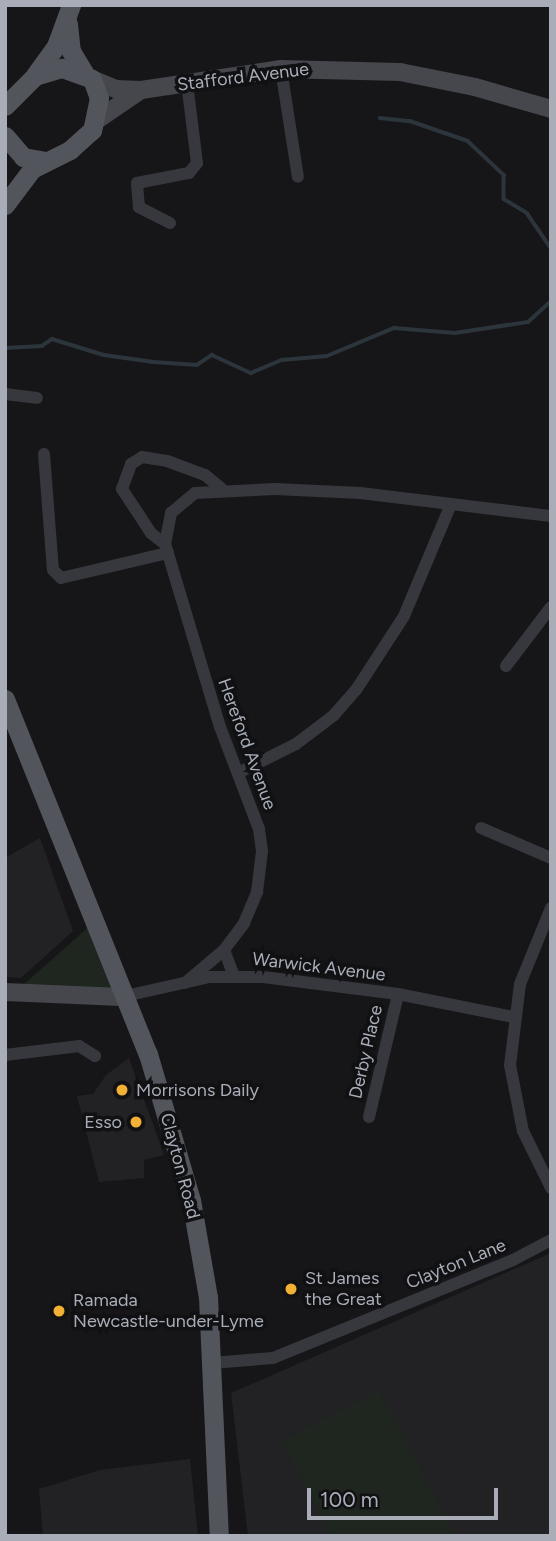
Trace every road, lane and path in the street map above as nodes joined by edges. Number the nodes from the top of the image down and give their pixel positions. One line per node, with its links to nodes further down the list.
1 (70, 9): 3 (main road); 4 (main road)
2 (281, 69): 5 (street, Stafford Avenue); 8 (street, Stafford Avenue); 12 (street)
3 (35, 75): 4 (main road); 7 (main road)
4 (88, 77): 6 (street, Stafford Avenue); 9 (main road)
5 (187, 83): 6 (street, Stafford Avenue); 15 (street)
6 (142, 90): 9 (street, Stafford Avenue)
7 (6, 103)
8 (551, 109)
9 (97, 120): 11 (main road)
10 (9, 142): 11 (main road); 13 (main road)
11 (45, 161): 14 (main road)
12 (298, 177)
13 (5, 190)
14 (5, 205)
15 (170, 223)
16 (5, 394): 17 (street)
17 (37, 398)
18 (44, 454): 22 (street)
19 (222, 489): 20 (street); 22 (street); 22 (street, Hereford Avenue)
20 (451, 504): 21 (street); 26 (street)
21 (551, 516)
22 (166, 549): 26 (street, Hereford Avenue)
23 (551, 607): 24 (street)
24 (506, 666)
25 (5, 699): 35 (main road, Clayton Road)
26 (238, 773): 30 (street, Hereford Avenue)
27 (481, 828): 28 (street)
28 (551, 858)
29 (551, 908): 36 (street)
30 (224, 950): 31 (street); 32 (street, Hereford Avenue)
31 (234, 976): 32 (street, Warwick Avenue); 34 (street, Warwick Avenue)
32 (185, 983): 35 (street, Warwick Avenue)
33 (5, 992): 35 (street)
34 (398, 994): 36 (street, Warwick Avenue); 39 (street, Derby Place)
35 (121, 998): 42 (main road, Clayton Road)
36 (513, 1017): 40 (street)
37 (5, 1055): 38 (street)
38 (95, 1056)
39 (369, 1117)
40 (551, 1188)
41 (551, 1240): 42 (street, Clayton Lane)
42 (212, 1363): 43 (main road, Clayton Road)
43 (219, 1536)

